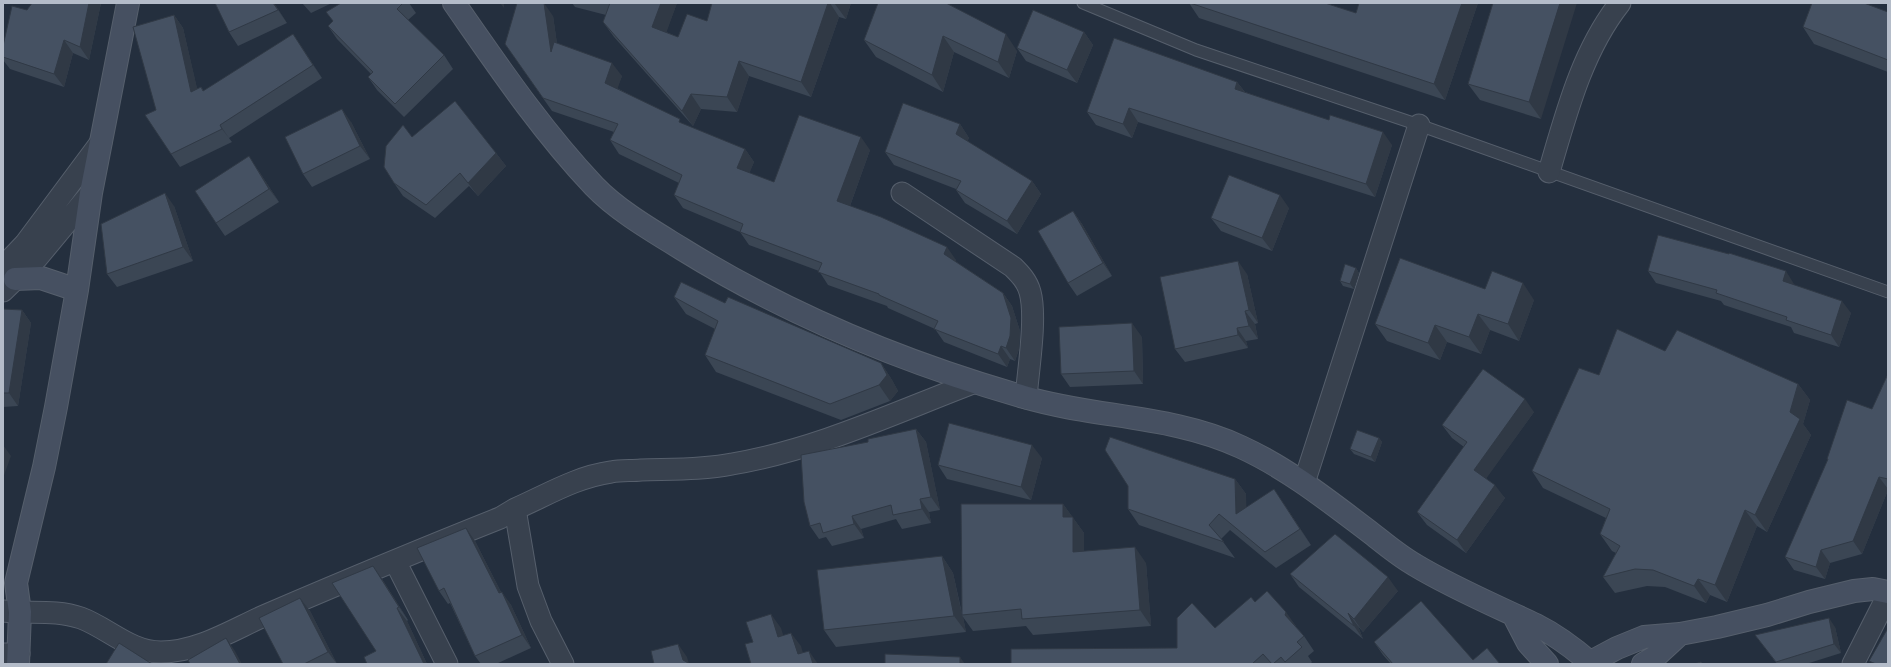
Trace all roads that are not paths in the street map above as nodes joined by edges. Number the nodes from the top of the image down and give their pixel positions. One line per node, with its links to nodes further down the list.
1 (128, 3): 6 (main road)
2 (454, 3): 13 (main road)
3 (1083, 3): 5 (lane)
4 (1620, 3): 7 (street)
5 (1419, 125): 7 (lane); 15 (street)
6 (101, 142): 8 (main road); 10 (street)
7 (1549, 172): 12 (lane)
8 (91, 193): 10 (street); 11 (main road)
9 (902, 193): 14 (street)
10 (7, 279): 11 (main road)
11 (77, 290): 19 (main road)
12 (1888, 292)
13 (974, 383): 14 (main road); 16 (street)
14 (1026, 398): 15 (main road)
15 (1304, 483): 21 (main road)
16 (515, 509): 17 (street); 26 (street)
17 (395, 561): 20 (street); 25 (street)
18 (1887, 589): 22 (main road); 29 (street)
19 (9, 591): 20 (main road)
20 (12, 612): 23 (main road)
21 (1514, 616): 24 (main road); 27 (main road)
22 (1680, 634): 24 (main road); 28 (main road)
23 (13, 657)
24 (1590, 663)
25 (447, 664)
26 (563, 664)
27 (1547, 664)
28 (1643, 664)
29 (1853, 664)

